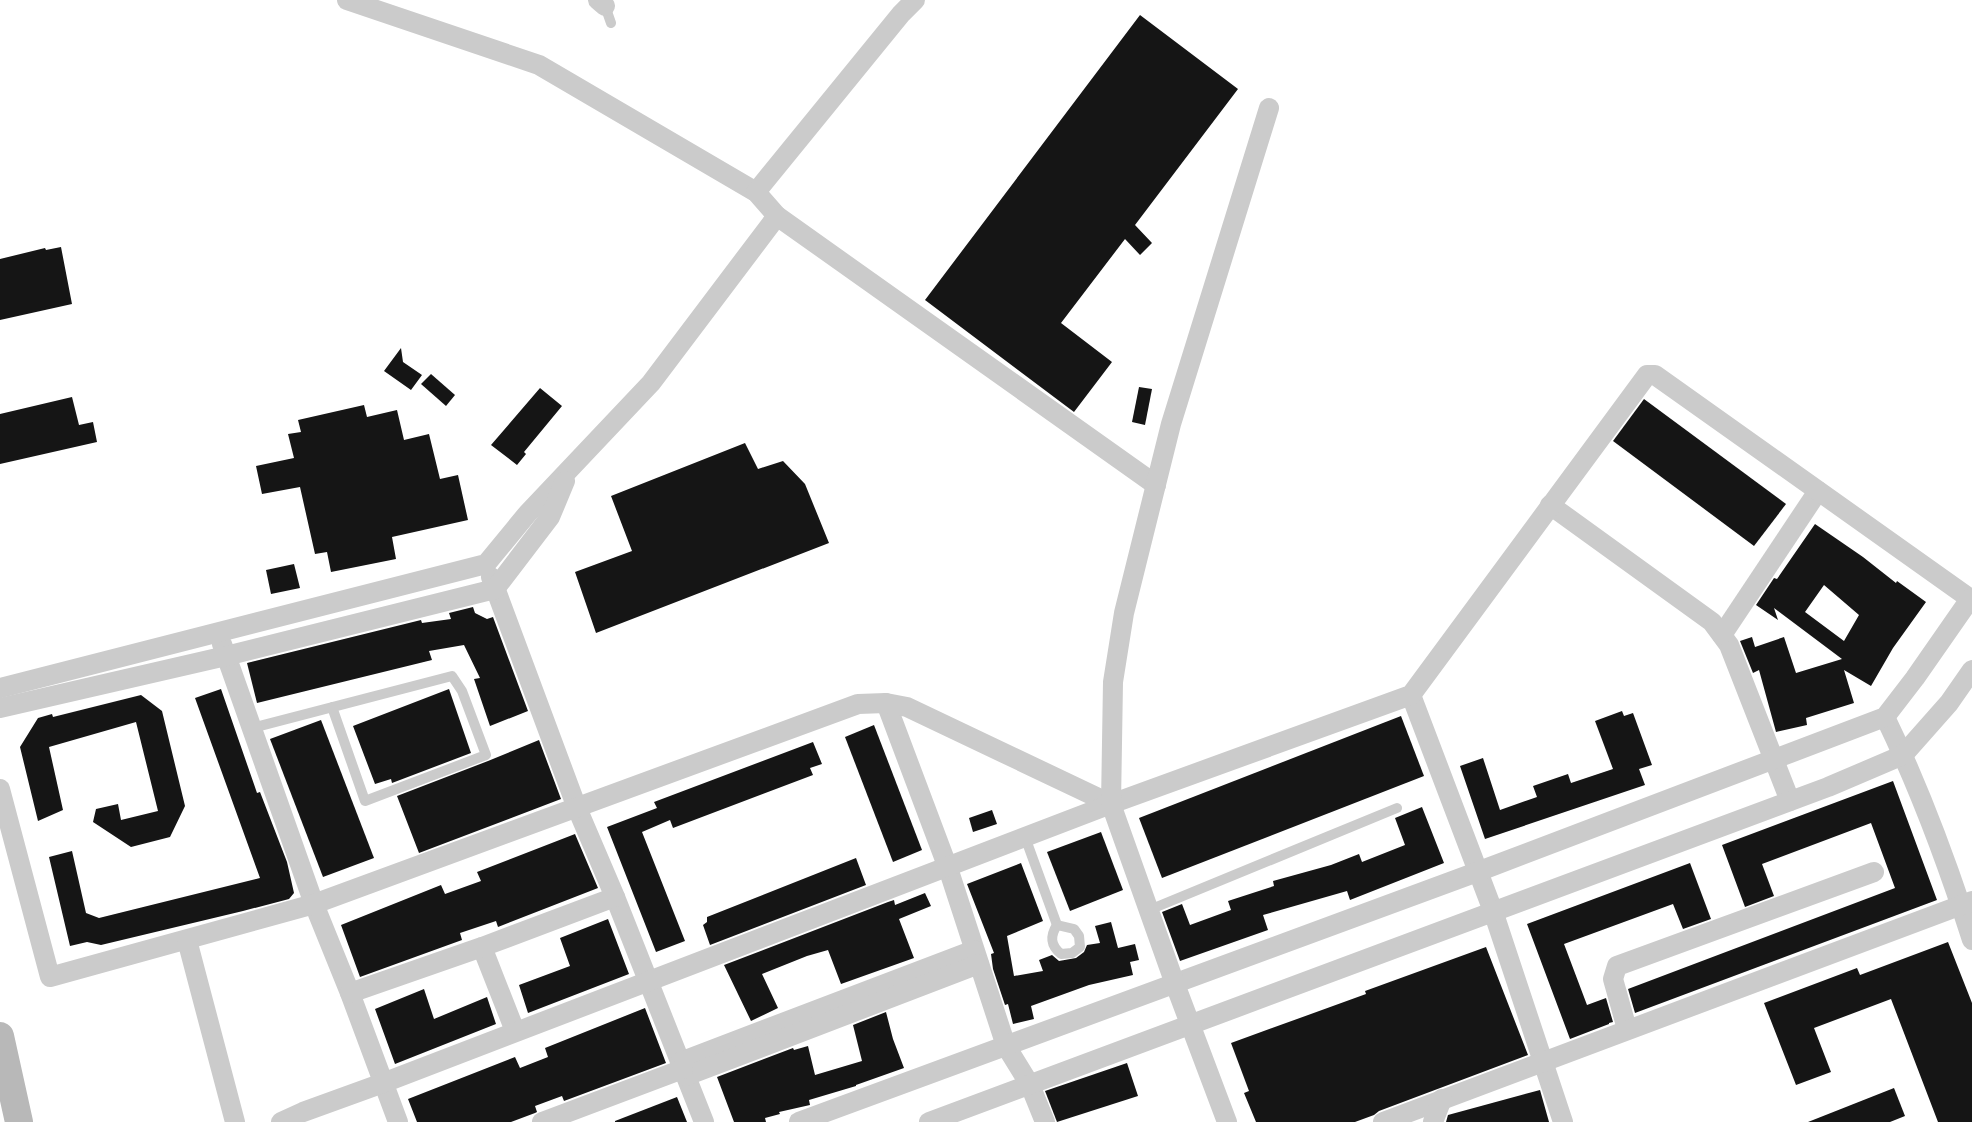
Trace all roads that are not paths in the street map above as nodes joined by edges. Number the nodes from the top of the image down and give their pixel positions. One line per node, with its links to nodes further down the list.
1 (347, 0): 4 (street)
2 (915, 0): 4 (street)
3 (1269, 108): 7 (street)
4 (756, 192): 5 (street)
5 (778, 216): 6 (street); 7 (street)
6 (569, 471): 10 (street); 11 (street)
7 (1156, 485): 28 (street)
8 (1818, 491): 9 (street); 12 (street); 14 (street)
9 (1550, 505): 14 (street); 18 (street)
10 (486, 564): 11 (street); 13 (street)
11 (495, 589): 15 (street); 29 (street)
12 (1971, 599): 22 (street)
13 (218, 632): 15 (street); 17 (street)
14 (1722, 635): 25 (street)
15 (226, 656): 21 (street); 23 (street)
16 (1972, 670): 24 (street)
17 (0, 688)
18 (1411, 695): 28 (street); 33 (street)
19 (886, 703): 28 (street); 29 (street); 32 (street)
20 (332, 707): 20 (lane); 23 (lane)
21 (0, 708)
22 (1885, 717): 24 (street); 25 (street)
23 (252, 728): 37 (street)
24 (1903, 755): 27 (street); 36 (street)
25 (1773, 759): 27 (street); 33 (street)
26 (0, 789): 41 (street)
27 (1790, 801): 39 (street)
28 (1111, 804): 31 (street); 38 (street)
29 (577, 808): 35 (street); 37 (street)
30 (1398, 808): 38 (lane)
31 (1025, 837): 32 (street); 40 (lane)
32 (948, 868): 44 (street); 45 (street)
33 (1477, 872): 39 (street); 46 (street)
34 (1874, 872): 49 (street)
35 (615, 896): 43 (street); 45 (street)
36 (1966, 903): 42 (street); 49 (street)
37 (314, 904): 41 (street); 47 (street)
38 (1149, 910): 46 (street)
39 (1493, 911): 48 (street); 53 (street)
40 (1057, 925)
41 (187, 940): 59 (street)
42 (1972, 940)
43 (482, 947): 47 (street); 50 (street)
44 (976, 957): 52 (street); 54 (street)
45 (649, 981): 50 (street); 54 (street)
46 (1175, 984): 48 (street); 52 (street)
47 (350, 993): 55 (street)
48 (1190, 1024): 56 (street); 67 (street)
49 (1628, 1030): 53 (street)
50 (515, 1032): 55 (street)
51 (0, 1036): 58 (street)
52 (1006, 1046): 56 (street); 64 (street)
53 (1543, 1061): 57 (street); 70 (street)
54 (683, 1069): 62 (street); 63 (street)
55 (383, 1083): 60 (street); 61 (street)
56 (1030, 1085): 65 (street); 66 (street)
57 (1442, 1099): 68 (street); 69 (street)
58 (20, 1122)
59 (235, 1122)
60 (281, 1122)
61 (398, 1122)
62 (542, 1122)
63 (704, 1122)
64 (799, 1122)
65 (929, 1122)
66 (1045, 1122)
67 (1227, 1122)
68 (1383, 1122)
69 (1433, 1122)
70 (1563, 1122)

